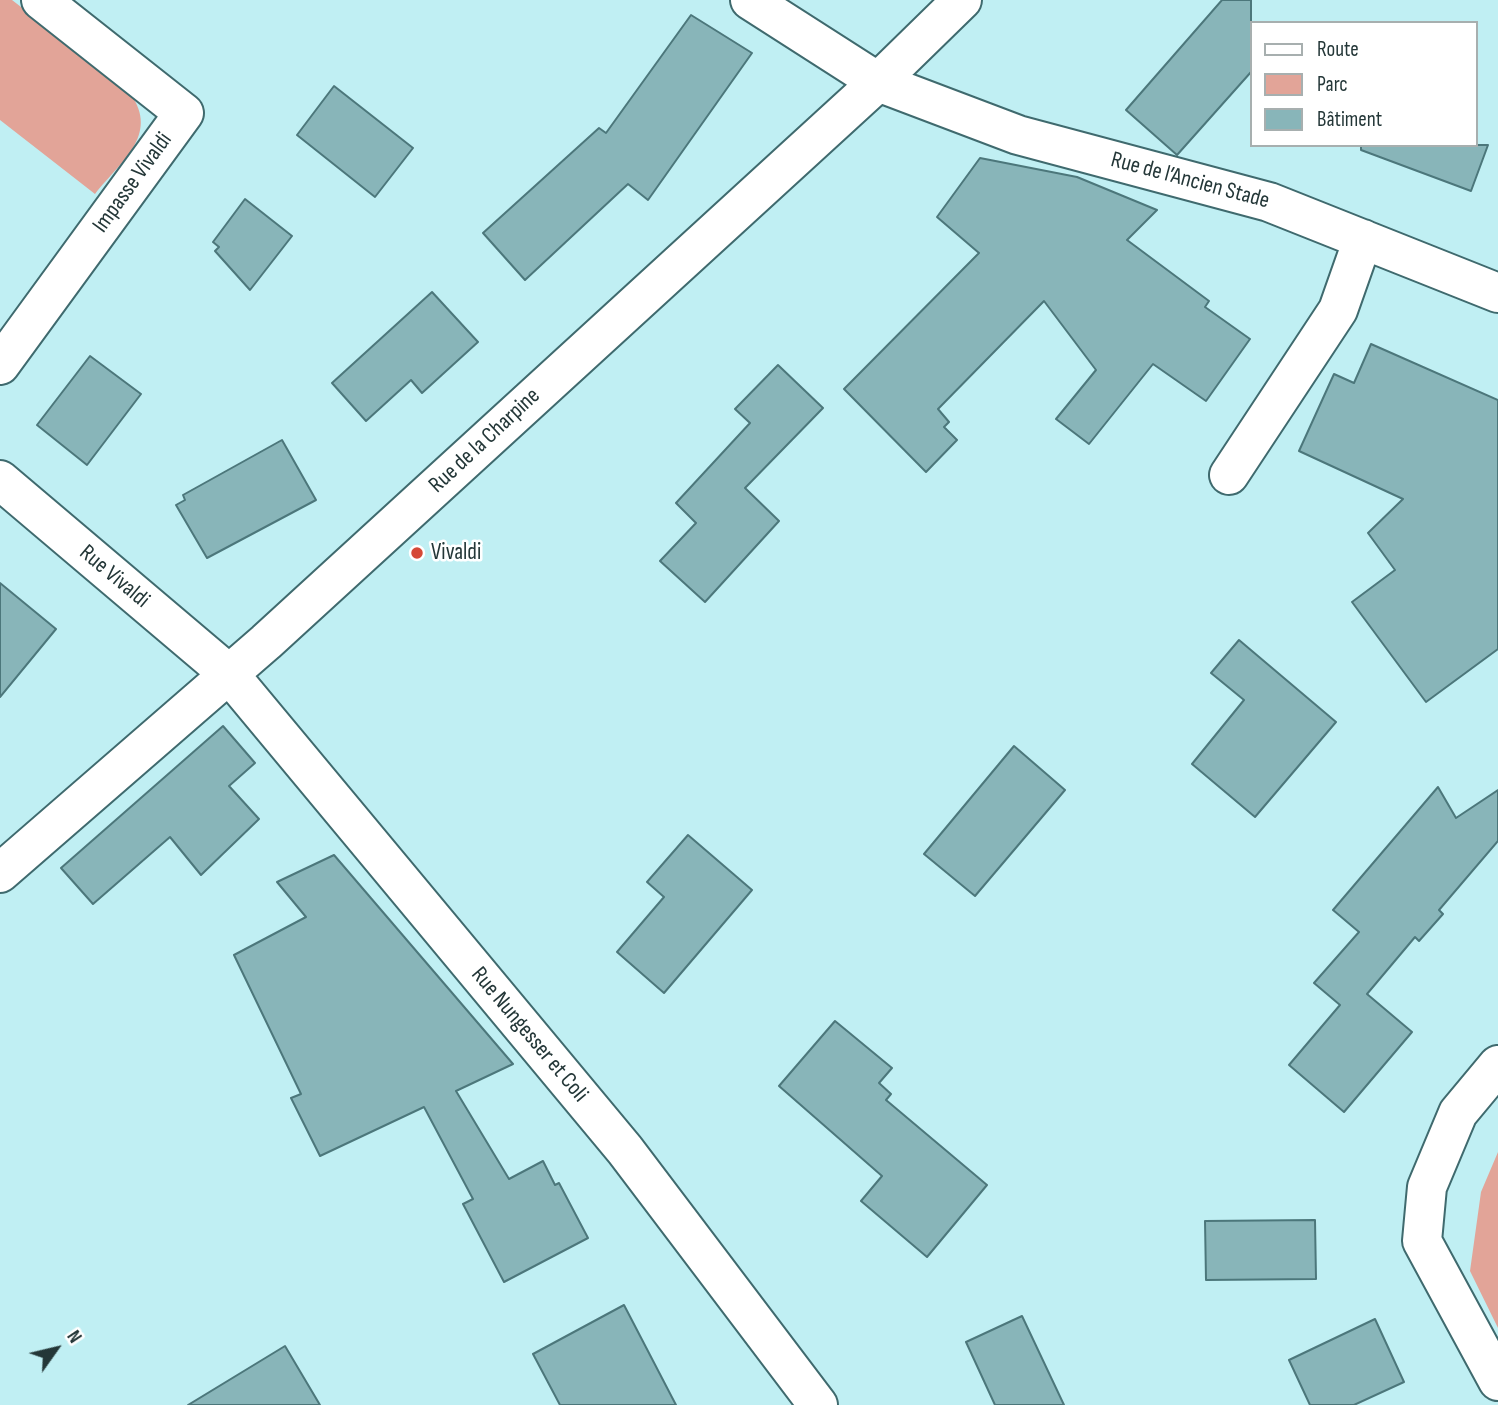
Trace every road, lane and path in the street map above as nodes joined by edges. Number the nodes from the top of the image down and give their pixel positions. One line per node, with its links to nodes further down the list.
1 (41, 0): 7 (street, Impasse Vivaldi)
2 (750, 0): 4 (street, Rue de l’Ancien Stade)
3 (962, 0): 4 (street, Rue de la Charpine)
4 (878, 82): 5 (street, Rue de l’Ancien Stade); 10 (street, Rue de la Charpine)
5 (1363, 239): 6 (street, Rue de l’Ancien Stade); 8 (street)
6 (1498, 293)
7 (0, 365)
8 (1229, 475)
9 (0, 480): 10 (street, Rue Vivaldi)
10 (229, 674): 11 (street, Rue de la Charpine); 14 (street, Rue Nungesser et Coli)
11 (0, 873)
12 (1498, 1065): 13 (street)
13 (1498, 1381)
14 (818, 1405)

